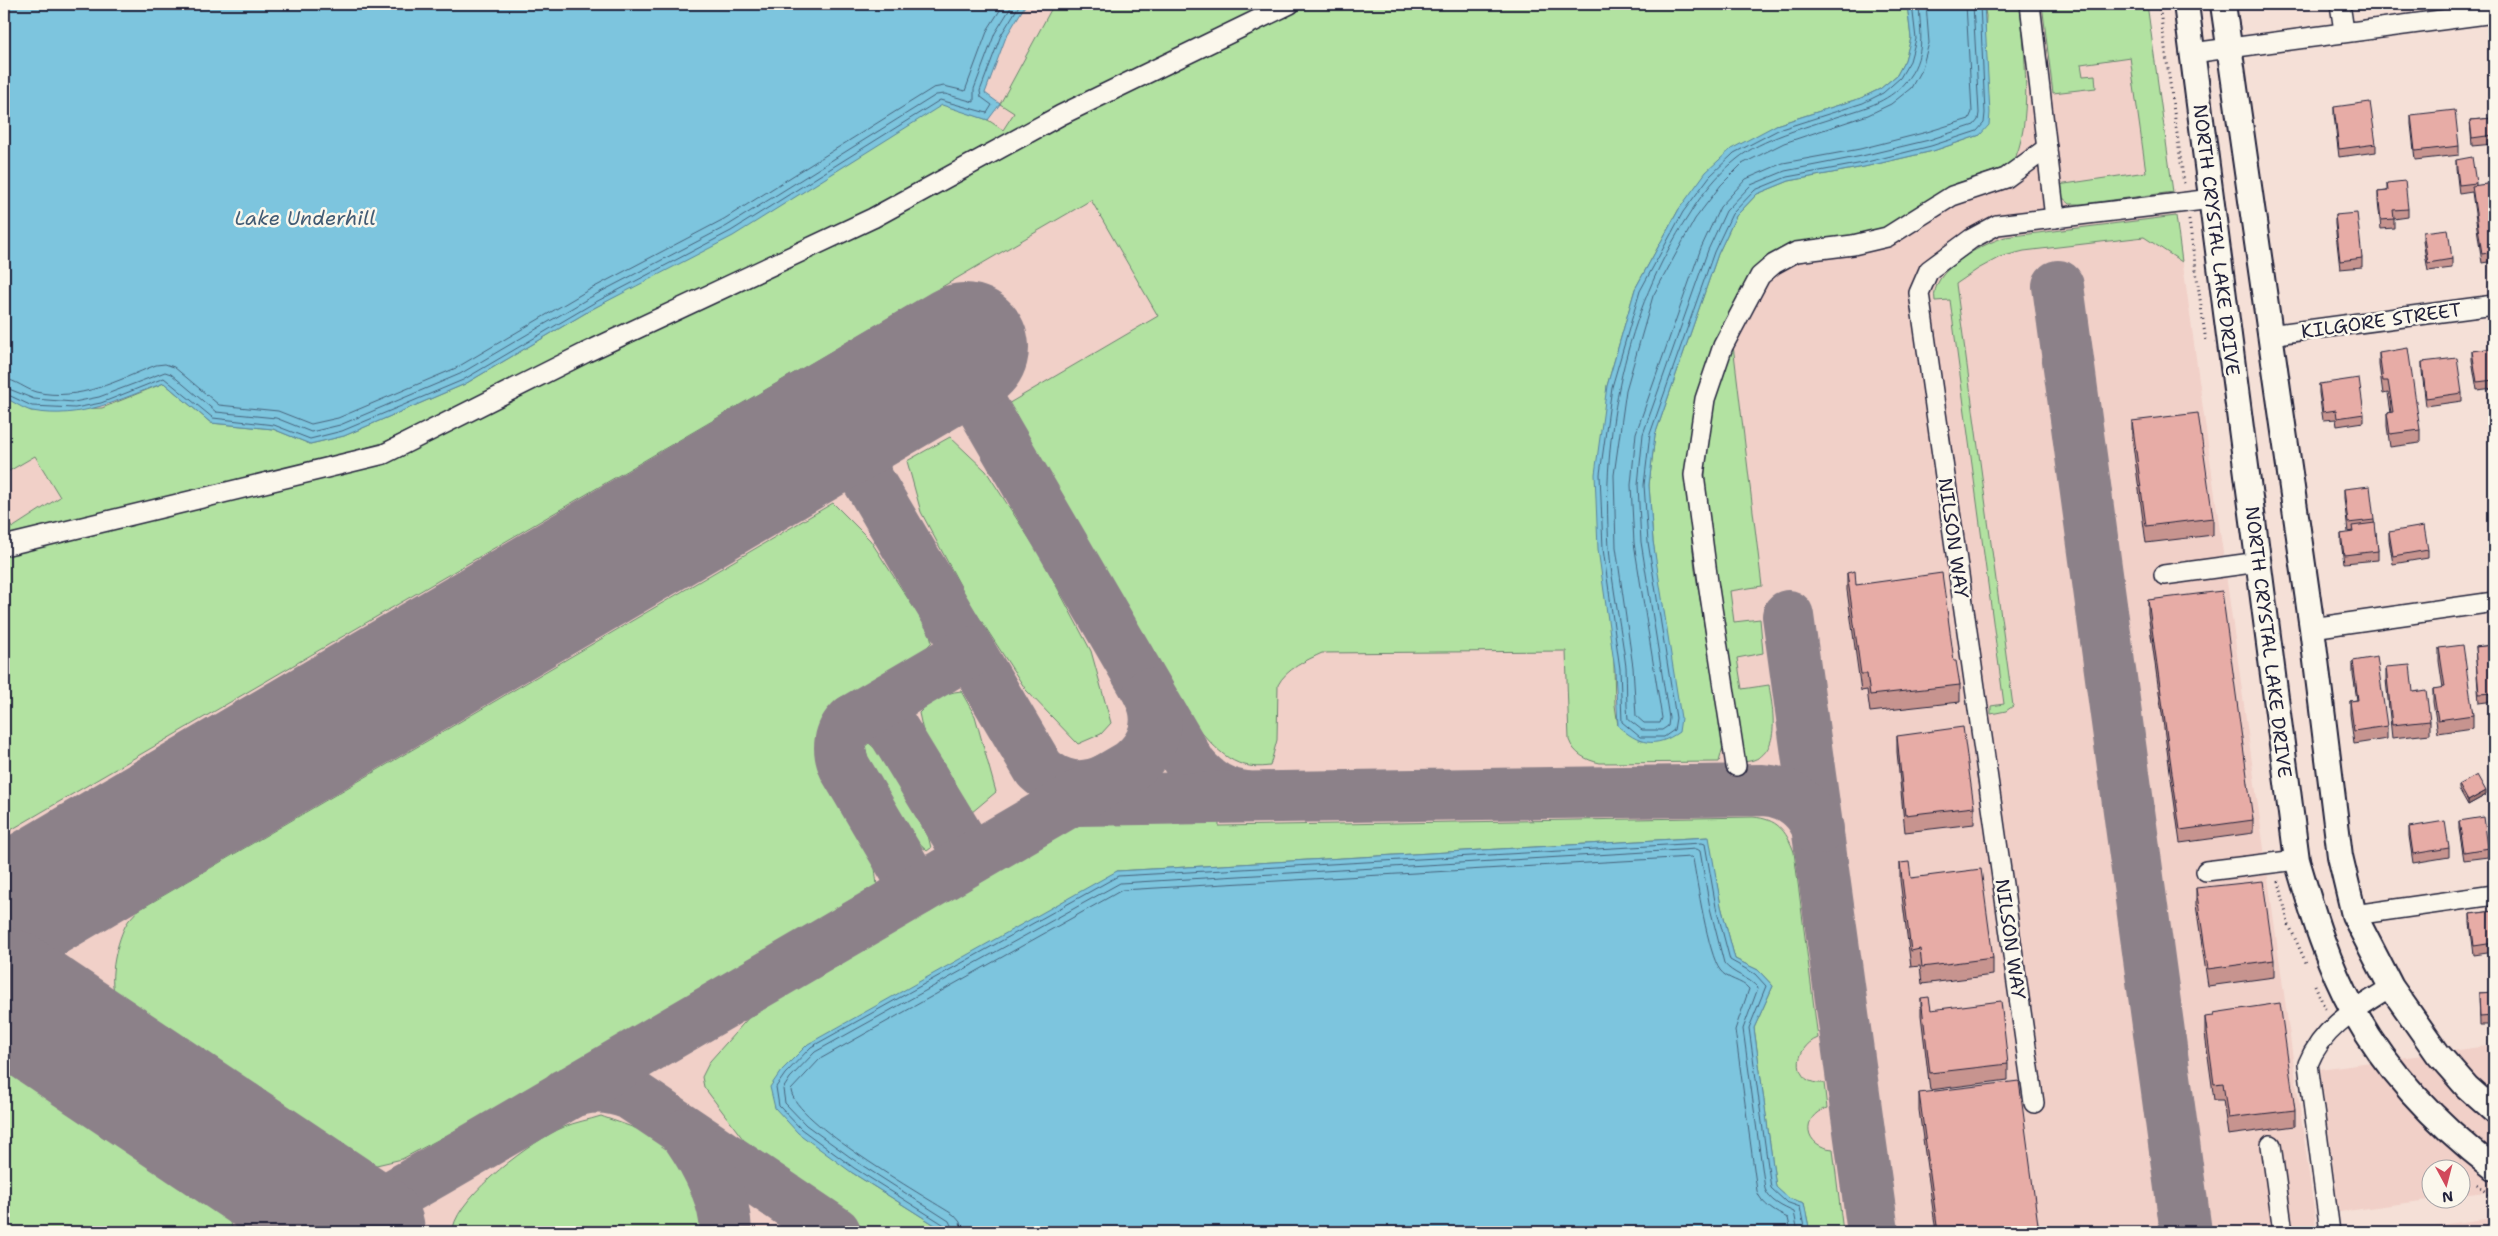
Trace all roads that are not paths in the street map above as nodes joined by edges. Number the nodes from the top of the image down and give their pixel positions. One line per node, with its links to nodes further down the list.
1 (1290, 4): 15 (street)
2 (2030, 4): 10 (street)
3 (2186, 4): 9 (main road, NORTH CRYSTAL LAKE DRIVE)
4 (2223, 4): 8 (main road, NORTH CRYSTAL LAKE DRIVE)
5 (2340, 4): 7 (street)
6 (2494, 13): 7 (street)
7 (2344, 31): 8 (street)
8 (2229, 48): 9 (street); 14 (main road, NORTH CRYSTAL LAKE DRIVE)
9 (2192, 53): 11 (main road, NORTH CRYSTAL LAKE DRIVE)
10 (2047, 148): 12 (street); 20 (street)
11 (2212, 200): 12 (street, NILSON WAY); 16 (main road, NORTH CRYSTAL LAKE DRIVE)
12 (2055, 218): 27 (street, NILSON WAY)
13 (2494, 305): 14 (street, KILGORE STREET)
14 (2269, 335): 19 (main road, NORTH CRYSTAL LAKE DRIVE)
15 (4, 546)
16 (2259, 562): 17 (street); 21 (main road, NORTH CRYSTAL LAKE DRIVE)
17 (2164, 575)
18 (2494, 602): 19 (street)
19 (2312, 628): 24 (main road, NORTH CRYSTAL LAKE DRIVE)
20 (1736, 766)
21 (2298, 860): 22 (street); 26 (main road, NORTH CRYSTAL LAKE DRIVE)
22 (2206, 871)
23 (2494, 895): 24 (street)
24 (2354, 915): 25 (main road, NORTH CRYSTAL LAKE DRIVE)
25 (2391, 988): 26 (street); 28 (main road, NORTH CRYSTAL LAKE DRIVE)
26 (2353, 1011): 30 (main road, NORTH CRYSTAL LAKE DRIVE); 32 (street)
27 (2034, 1103)
28 (2494, 1110)
29 (2271, 1145): 31 (street)
30 (2494, 1168)
31 (2283, 1232)
32 (2330, 1232)

